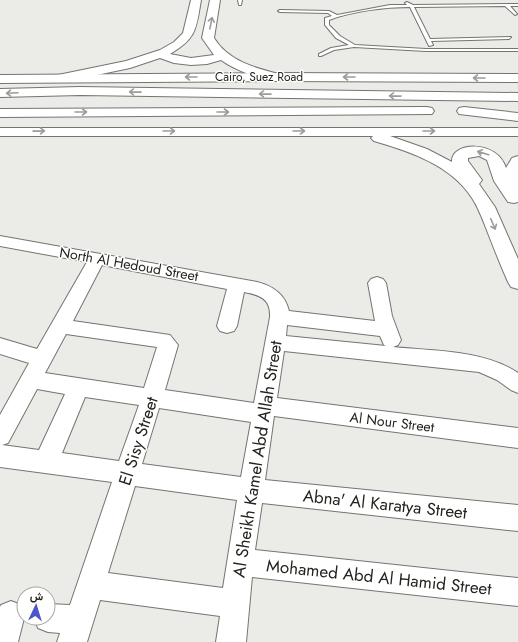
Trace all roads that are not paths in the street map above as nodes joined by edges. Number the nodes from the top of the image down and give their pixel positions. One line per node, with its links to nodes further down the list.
1 (196, 0): 16 (main road)
2 (215, 0): 18 (main road, one-way to 2)
3 (404, 0): 4 (lane)
4 (411, 5): 5 (lane); 9 (lane); 11 (lane)
5 (506, 5): 6 (lane); 8 (lane)
6 (518, 5)
7 (280, 11): 9 (lane)
8 (515, 14)
9 (336, 16): 13 (lane)
10 (509, 38): 11 (lane)
11 (429, 42): 12 (lane); 14 (lane)
12 (518, 45)
13 (354, 46): 14 (lane); 17 (lane)
14 (381, 48): 15 (lane)
15 (518, 50)
16 (160, 53): 18 (main road); 20 (main road)
17 (321, 55)
18 (223, 56): 19 (main road)
19 (275, 77): 20 (main road, Cairo, Suez Road, one-way to 20); 21 (main road, Cairo, Suez Road, one-way to 19)
20 (63, 78): 22 (main road, Cairo, Suez Road)
21 (518, 78)
22 (0, 79)
23 (0, 94): 24 (main road, Cairo, Suez Road, one-way to 23)
24 (518, 97)
25 (518, 110): 26 (main road)
26 (464, 111): 27 (main road, one-way to 26); 28 (main road)
27 (0, 113)
28 (518, 117)
29 (351, 130): 30 (main road, one-way to 29); 31 (main road, one-way to 31); 33 (main road)
30 (0, 132)
31 (518, 132)
32 (518, 161): 34 (main road)
33 (479, 195): 34 (main road, one-way to 33); 37 (main road, one-way to 37)
34 (515, 200)
35 (0, 241): 36 (street, North Al Hedoud Street)
36 (97, 259): 39 (street, North Al Hedoud Street); 41 (street)
37 (518, 282)
38 (377, 283): 43 (street)
39 (247, 286): 40 (street, Al Sheikh Kamel Abd Allah Street); 42 (street)
40 (279, 317): 43 (street); 44 (street, Al Sheikh Kamel Abd Allah Street)
41 (60, 326): 47 (street); 51 (street, El Sisy Street)
42 (227, 326)
43 (387, 330): 46 (street)
44 (275, 342): 46 (street); 52 (street, Al Sheikh Kamel Abd Allah Street)
45 (0, 346): 47 (street)
46 (414, 357): 49 (street)
47 (42, 359): 48 (street)
48 (31, 380): 50 (street, Al Nour Street); 53 (street)
49 (518, 384)
50 (79, 387): 51 (street, Al Nour Street); 56 (street)
51 (152, 398): 52 (street, Al Nour Street); 57 (street, El Sisy Street)
52 (265, 410): 54 (street, Al Nour Street); 58 (street, Al Sheikh Kamel Abd Allah Street)
53 (0, 436)
54 (518, 438)
55 (0, 456): 56 (street, Abna' Al Karatya Street)
56 (46, 462): 57 (street, Abna' Al Karatya Street)
57 (127, 473): 58 (street, Abna' Al Karatya Street); 61 (street, El Sisy Street)
58 (252, 490): 59 (street, Abna' Al Karatya Street); 60 (street, Al Sheikh Kamel Abd Allah Street)
59 (518, 518)
60 (240, 562): 62 (street, Mohamed Abd Al Hamid Street); 63 (street, Al Sheikh Kamel Abd Allah Street)
61 (91, 585): 63 (street); 66 (street, El Sisy Street)
62 (518, 592)
63 (236, 604): 68 (street, Al Sheikh Kamel Abd Allah Street)
64 (12, 615): 67 (street)
65 (56, 622): 66 (street)
66 (76, 631)
67 (3, 642)
68 (231, 642)

